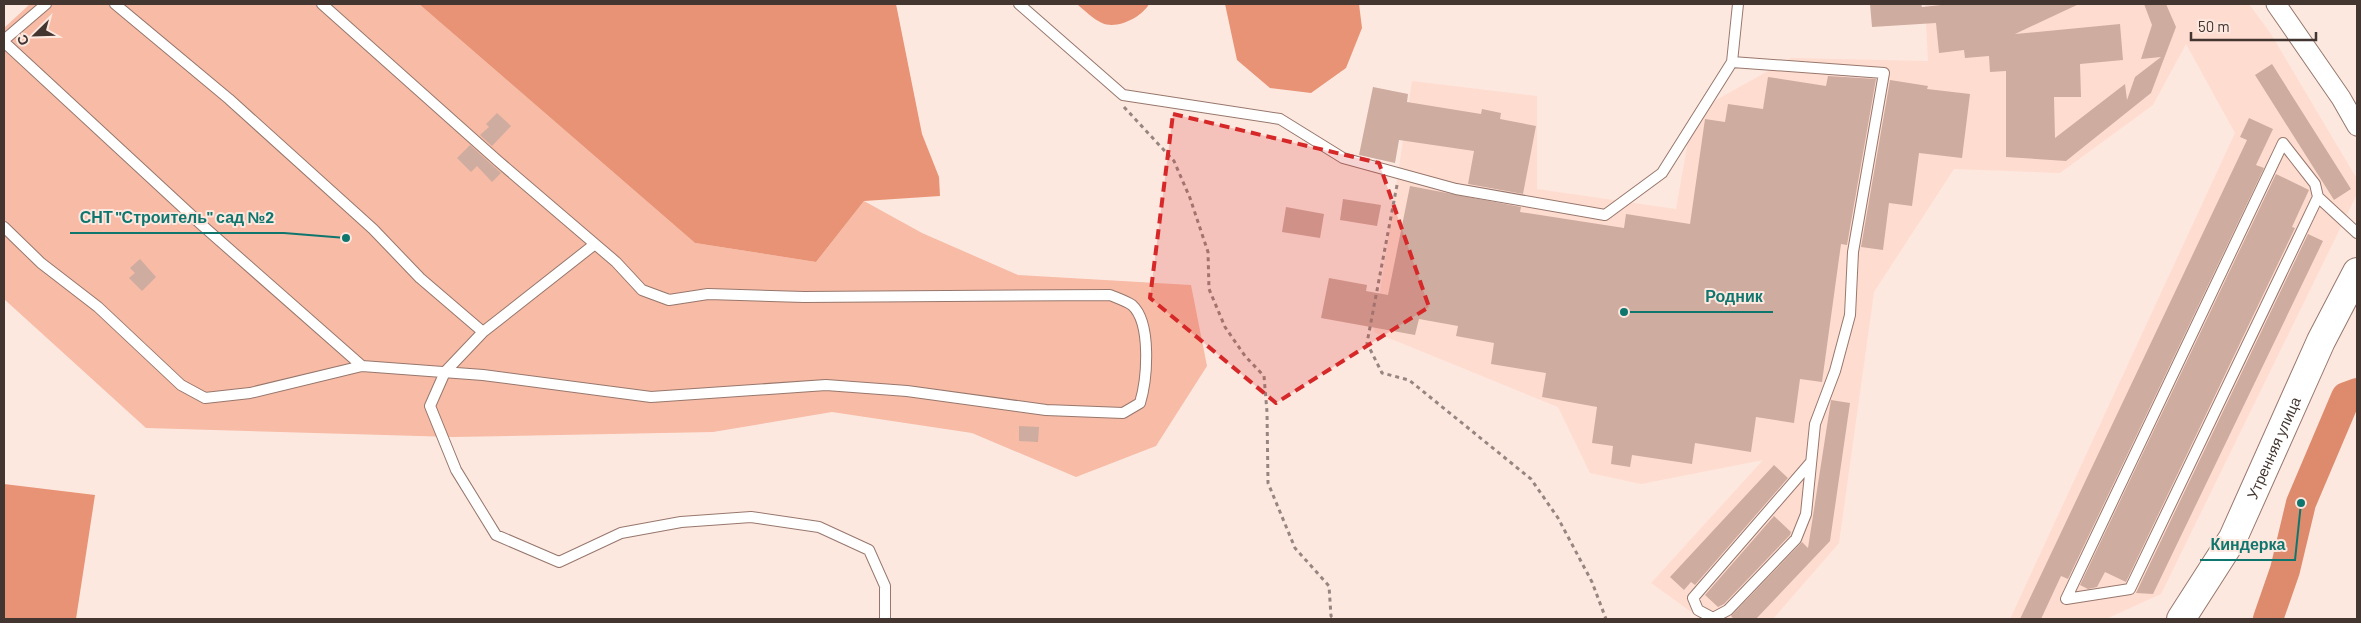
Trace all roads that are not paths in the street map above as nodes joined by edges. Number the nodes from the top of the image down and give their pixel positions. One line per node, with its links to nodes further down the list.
1 (46, 4): 7 (lane)
2 (115, 4): 15 (lane)
3 (322, 4): 13 (lane)
4 (1019, 4): 8 (lane)
5 (1738, 4): 8 (lane)
6 (2276, 4): 9 (street)
7 (4, 41): 16 (lane)
8 (1732, 62): 18 (lane)
9 (2357, 126)
10 (2318, 197): 10 (lane); 12 (lane)
11 (4, 227): 16 (lane)
12 (2357, 233)
13 (595, 244): 15 (lane); 17 (lane)
14 (2357, 272): 20 (street, Утренняя улица)
15 (483, 332): 17 (lane)
16 (362, 366): 17 (lane)
17 (445, 372): 19 (lane)
18 (1811, 462): 18 (lane)
19 (885, 619)
20 (2181, 619)

